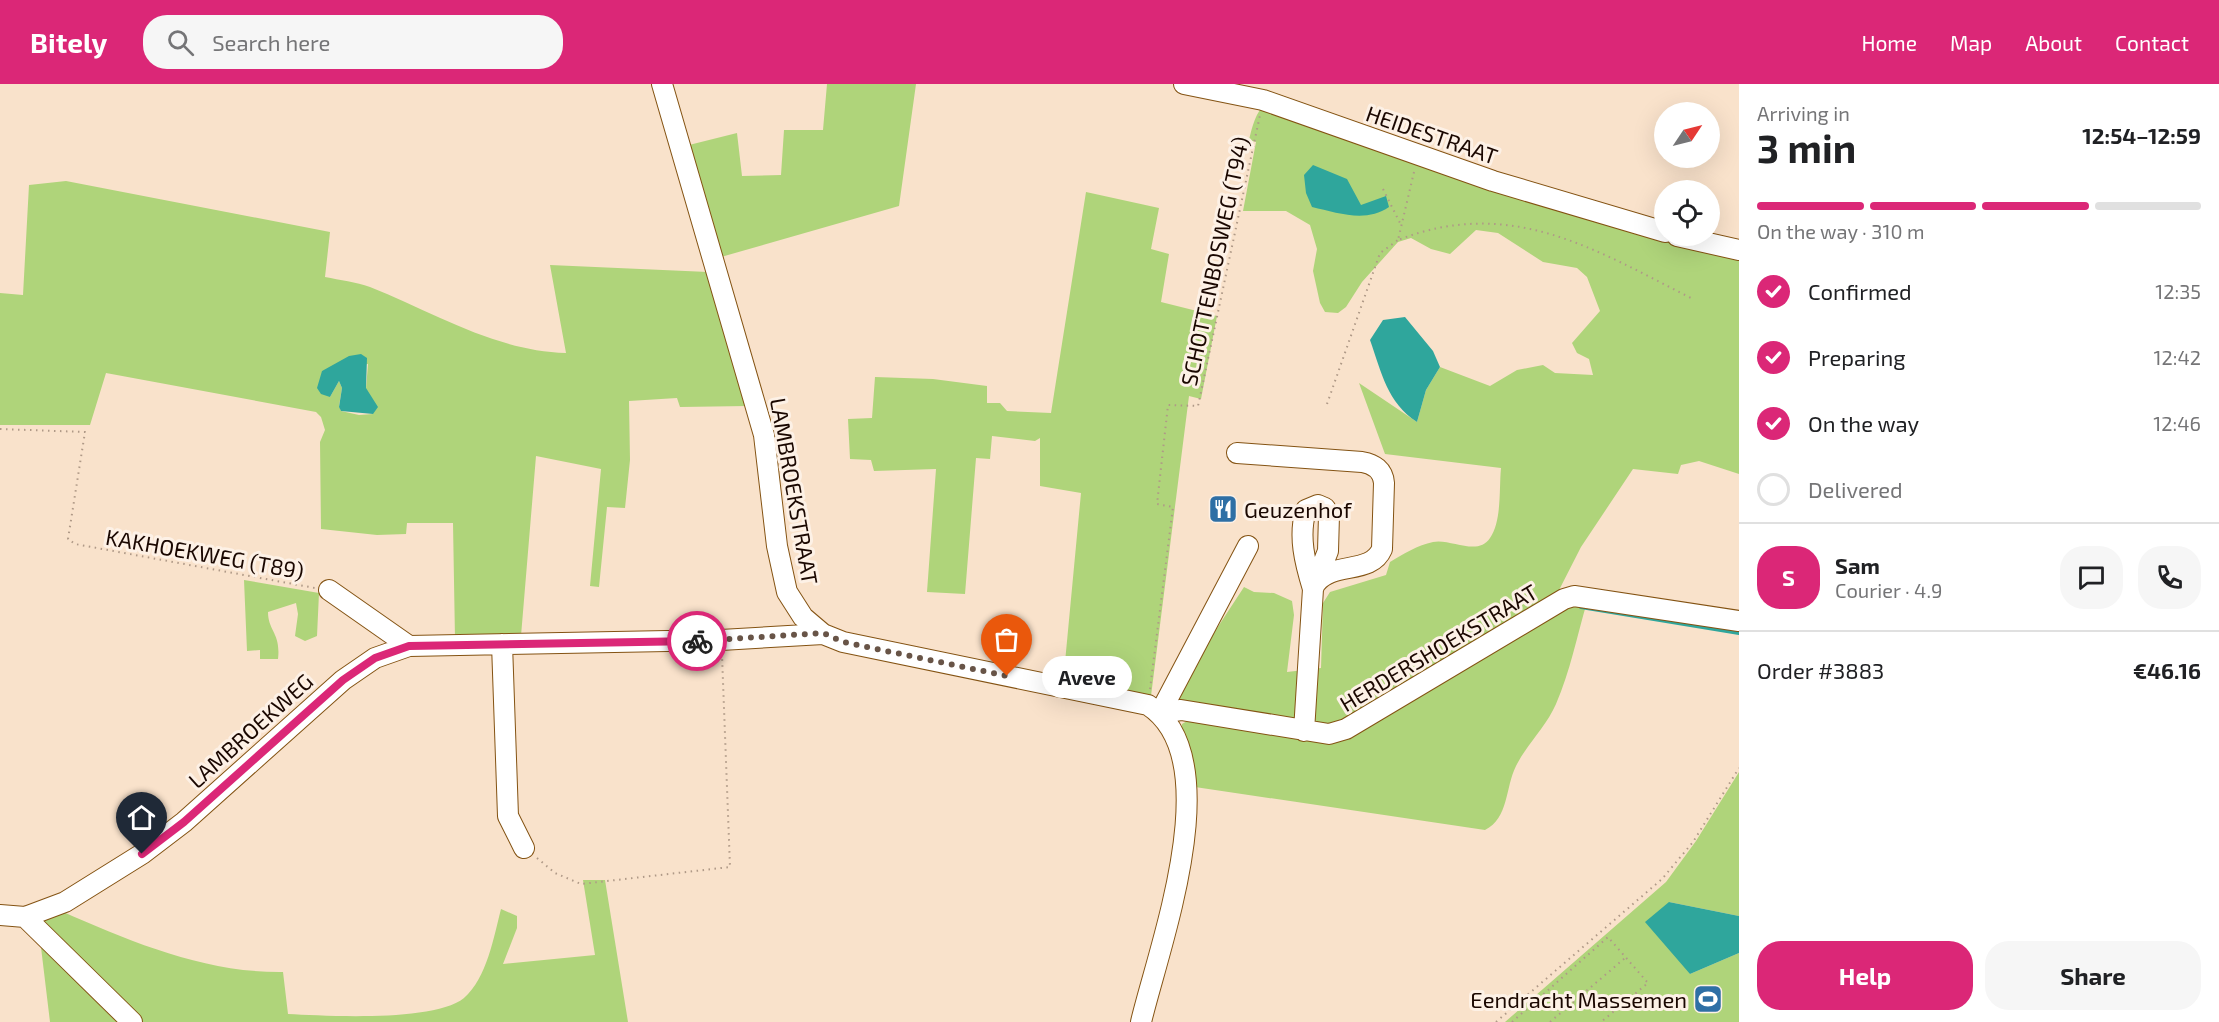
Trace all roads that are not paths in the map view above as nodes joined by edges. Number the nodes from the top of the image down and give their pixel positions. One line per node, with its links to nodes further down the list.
1 (662, 84): 10 (street, LAMBROEKSTRAAT)
2 (1184, 84): 3 (street, HEIDESTRAAT)
3 (1654, 229)
4 (1720, 246): 5 (street)
5 (1739, 250)
6 (1237, 453): 14 (street)
7 (1248, 546): 13 (street)
8 (329, 590): 12 (street)
9 (1739, 621): 14 (street, HERDERSHOEKSTRAAT)
10 (823, 633): 11 (street, LAMBROEKWEG); 13 (street, LAMBROEKSTRAAT)
11 (502, 644): 12 (street, LAMBROEKWEG); 15 (street)
12 (409, 646): 17 (street, LAMBROEKWEG)
13 (1154, 709): 14 (street, HERDERSHOEKSTRAAT); 19 (street)
14 (1304, 731)
15 (524, 848)
16 (0, 915): 17 (street, LAMBROEKWEG)
17 (25, 917): 18 (street)
18 (132, 1022)
19 (1141, 1022)

